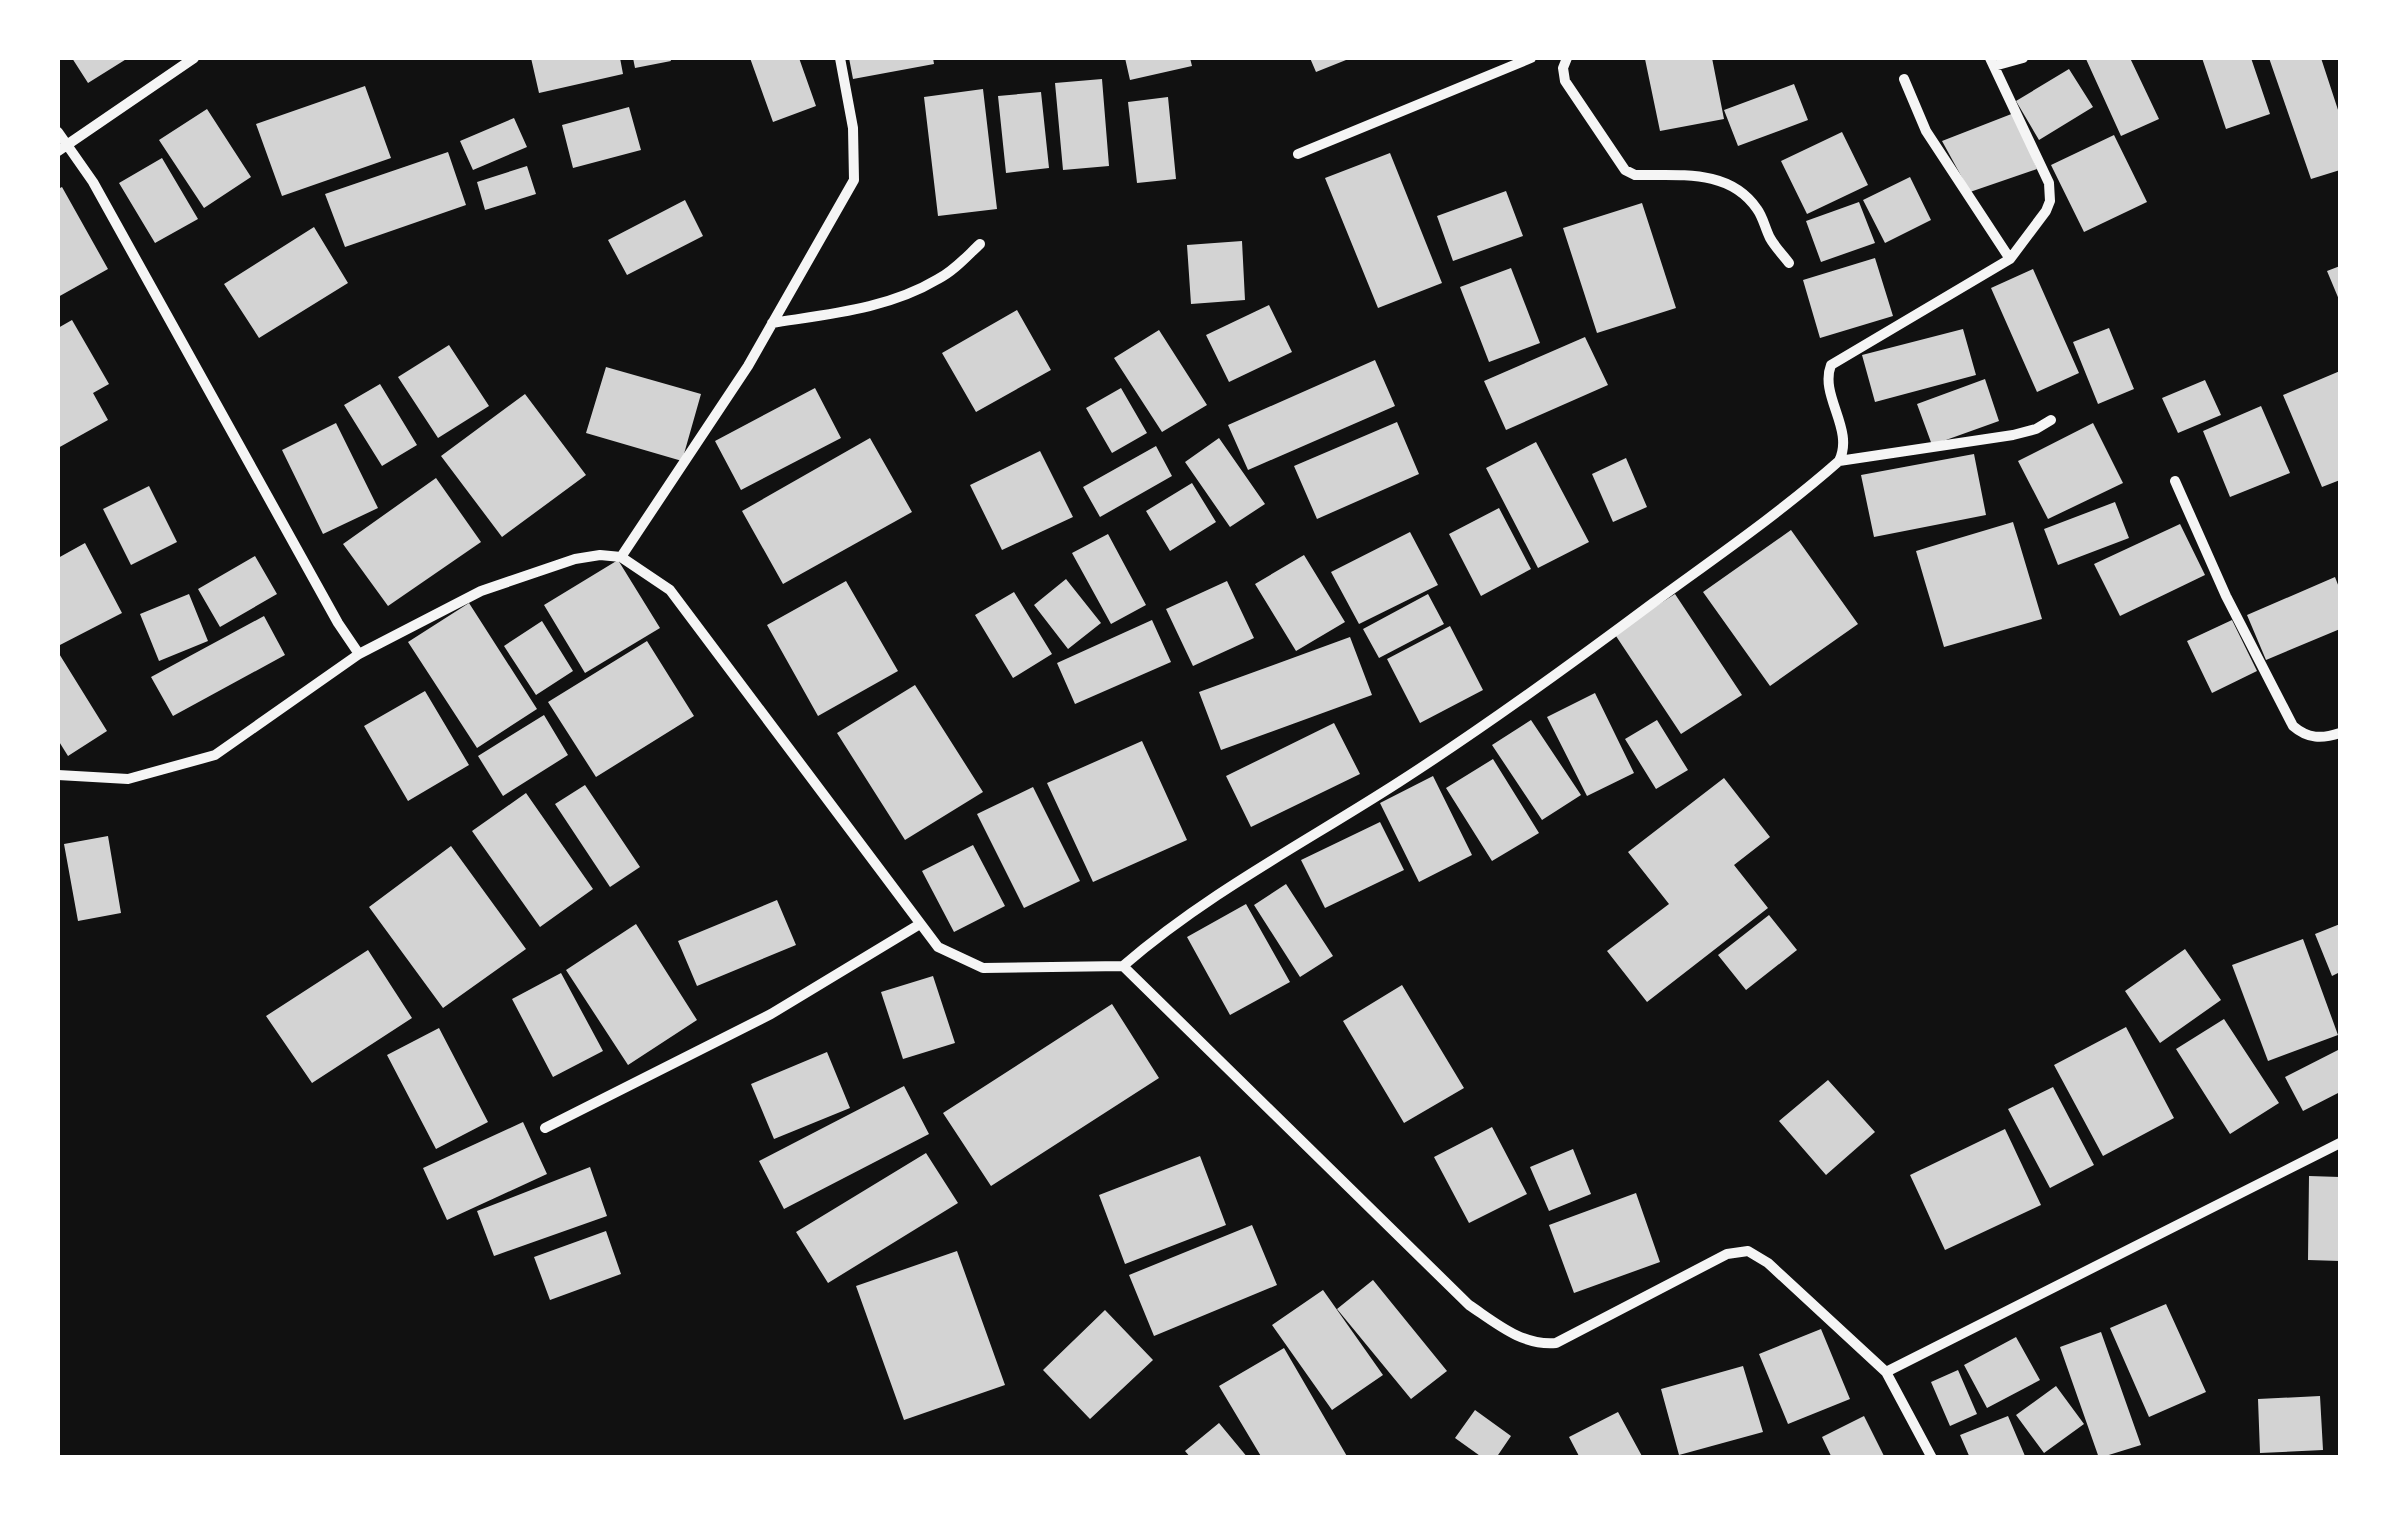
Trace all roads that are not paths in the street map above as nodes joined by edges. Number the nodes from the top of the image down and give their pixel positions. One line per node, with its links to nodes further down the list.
1 (194, 58): 9 (street)
2 (840, 58): 14 (street)
3 (1532, 58): 10 (street)
4 (1567, 58): 13 (street)
5 (2023, 58): 6 (street)
6 (1992, 62): 12 (street)
7 (1904, 79): 12 (street)
8 (58, 132): 9 (street)
9 (62, 148): 19 (street)
10 (1298, 154)
11 (980, 244): 14 (street)
12 (2010, 259): 16 (street)
13 (1789, 262)
14 (772, 323): 18 (street)
15 (2051, 420): 16 (street)
16 (1839, 461): 23 (street)
17 (2175, 482): 20 (street)
18 (621, 557): 19 (street); 22 (street)
19 (359, 654): 21 (street)
20 (2340, 733)
21 (58, 775)
22 (920, 924): 23 (street); 24 (street)
23 (1123, 966): 26 (street)
24 (545, 1128)
25 (2340, 1142): 26 (street)
26 (1886, 1372): 27 (street)
27 (1932, 1458)

